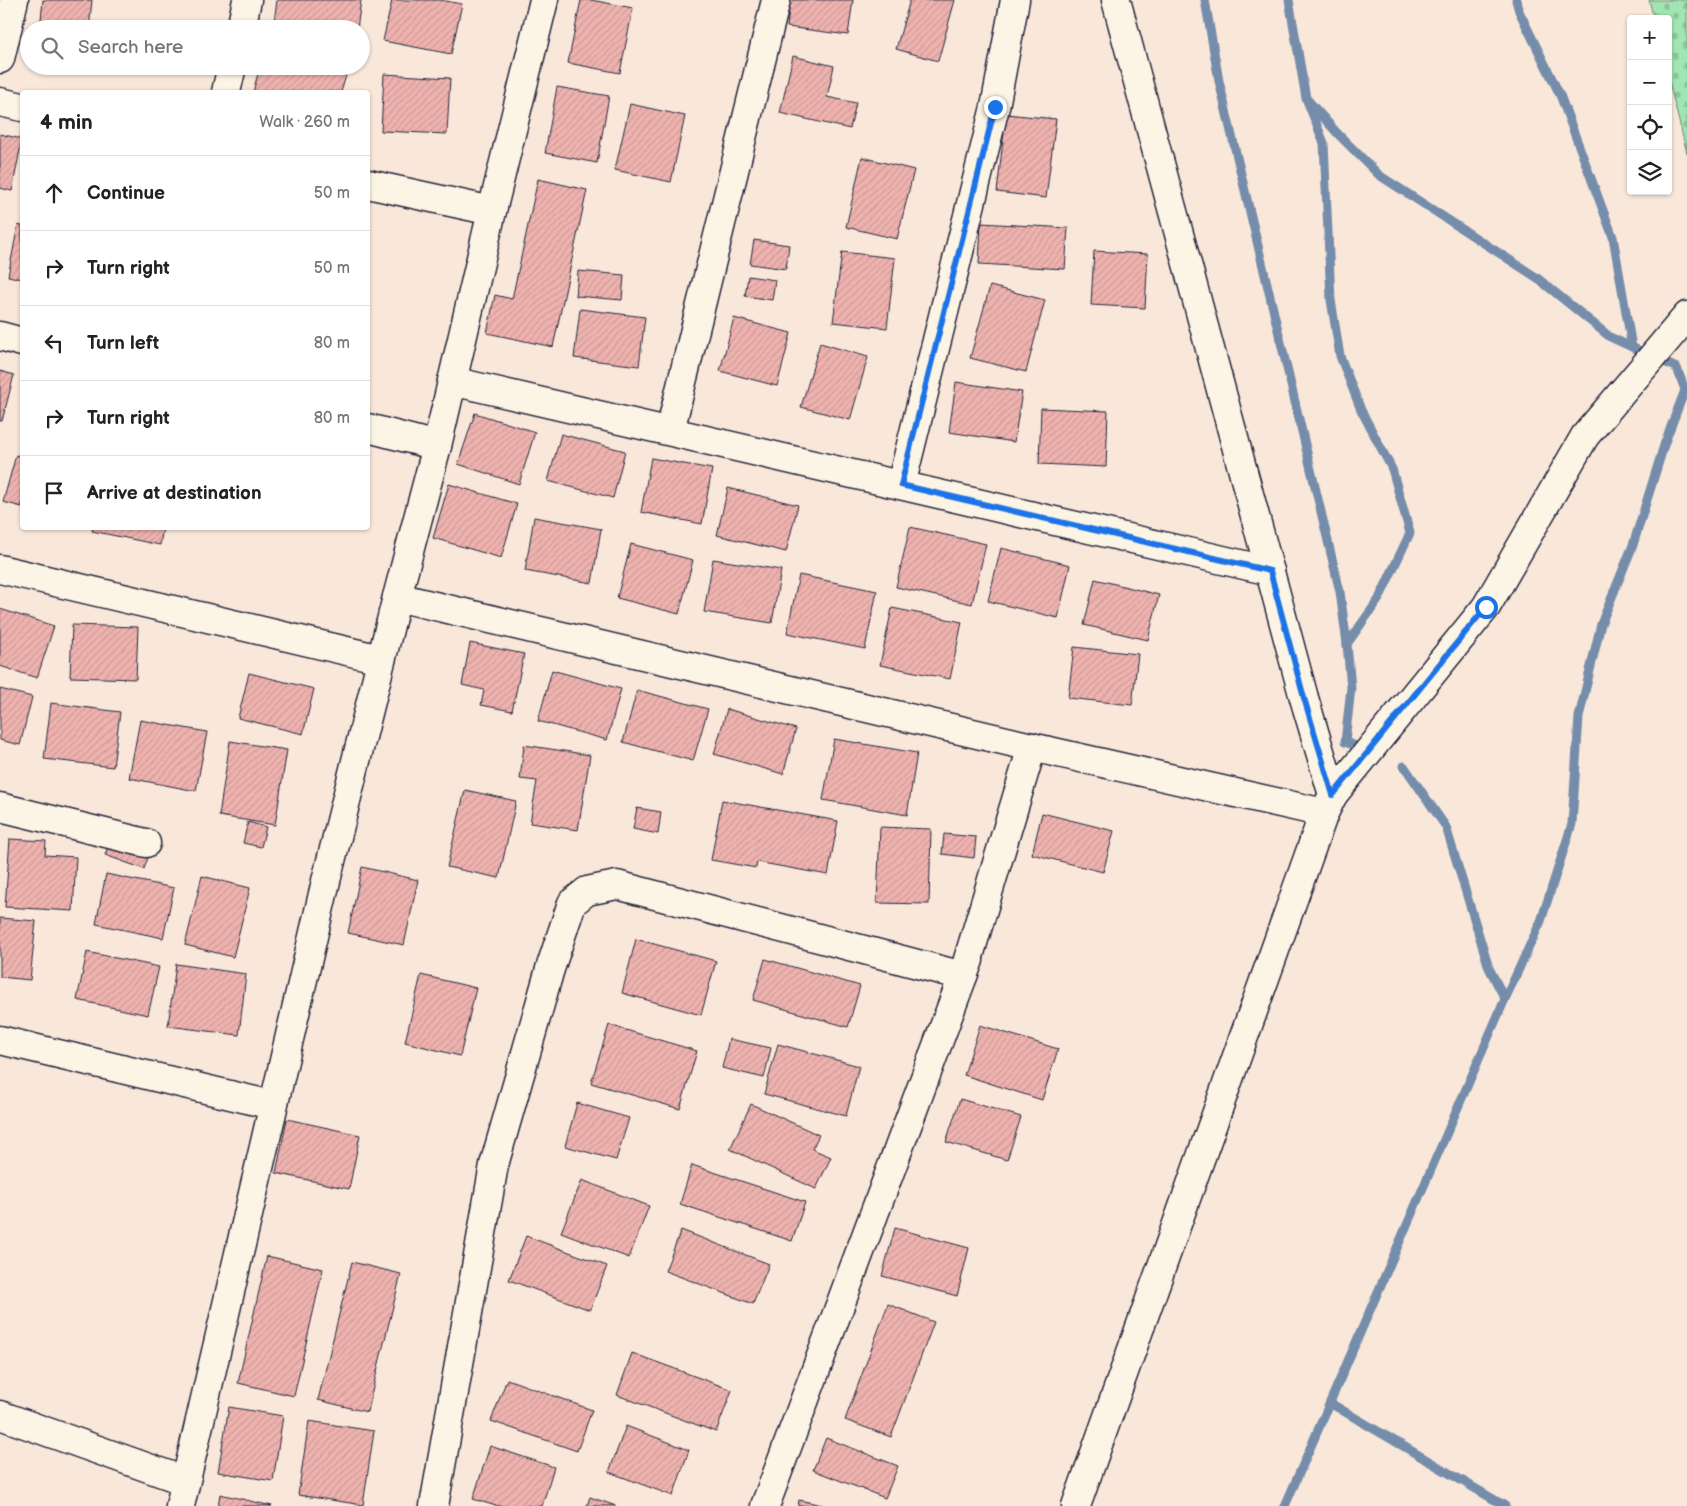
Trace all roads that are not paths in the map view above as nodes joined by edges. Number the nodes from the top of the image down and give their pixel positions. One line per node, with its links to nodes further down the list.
1 (14, 0): 8 (street)
2 (247, 0): 7 (street)
3 (544, 0): 14 (street)
4 (776, 0): 20 (street)
5 (1015, 0): 22 (street)
6 (1116, 0): 24 (street)
7 (243, 20)
8 (0, 58)
9 (230, 75): 10 (street)
10 (226, 90)
11 (0, 102): 12 (street)
12 (20, 107)
13 (370, 184): 14 (street)
14 (492, 211): 18 (street)
15 (1687, 316): 28 (street)
16 (0, 336): 17 (street)
17 (20, 341)
18 (452, 381): 20 (street); 21 (street)
19 (370, 429): 21 (street)
20 (670, 431): 22 (street)
21 (437, 446): 25 (street)
22 (901, 485): 24 (street)
23 (0, 569): 26 (street)
24 (1270, 571): 28 (street)
25 (397, 597): 26 (street); 27 (street)
26 (381, 659): 33 (street)
27 (1040, 748): 28 (street); 31 (street)
28 (1329, 804): 38 (street)
29 (0, 807): 30 (street)
30 (146, 843)
31 (963, 976): 36 (street); 37 (street)
32 (0, 1040): 33 (street)
33 (272, 1105): 35 (street)
34 (0, 1415): 35 (street)
35 (182, 1494)
36 (434, 1506)
37 (765, 1506)
38 (1076, 1506)

